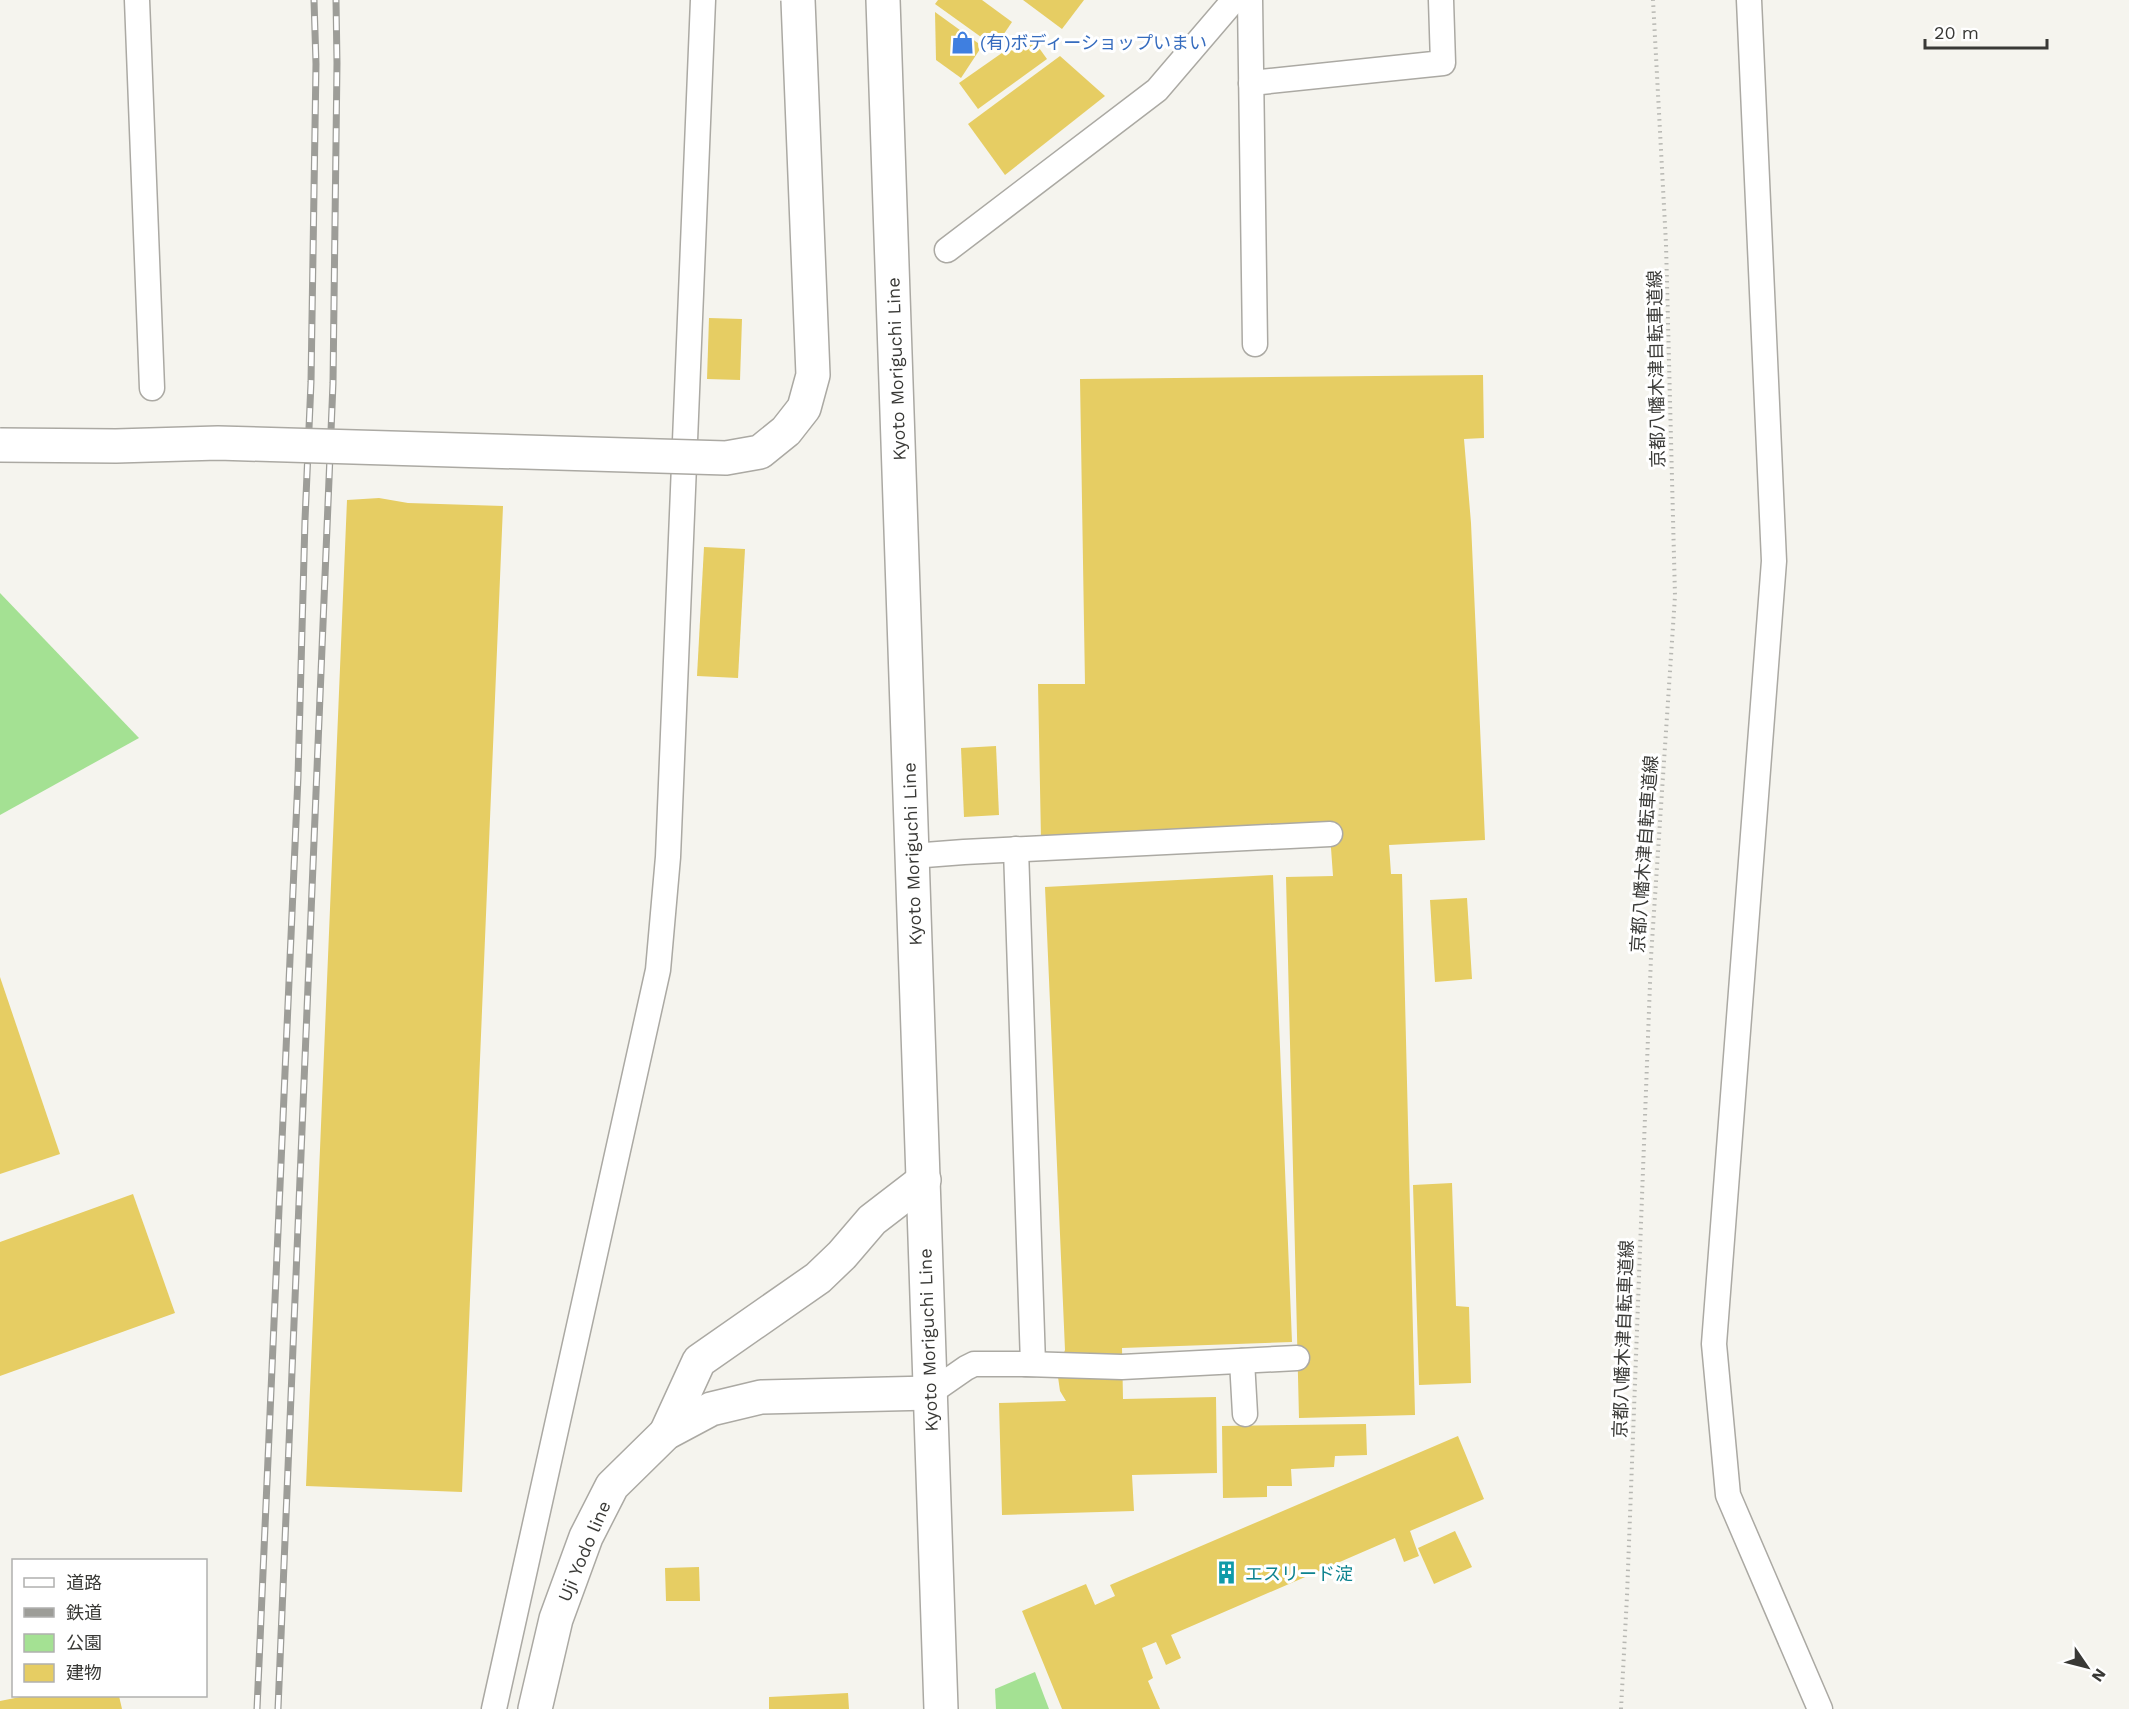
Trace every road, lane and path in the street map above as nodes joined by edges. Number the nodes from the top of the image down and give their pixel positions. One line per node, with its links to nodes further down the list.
1 (137, 0): 13 (lane)
2 (703, 0): 25 (lane)
3 (798, 0): 14 (main road, bridge)
4 (883, 0): 17 (main road, Kyoto Moriguchi Line)
5 (1234, 0): 11 (lane)
6 (1250, 0): 10 (lane)
7 (1441, 0): 10 (lane)
8 (1653, 0): 28 (path, 京都八幡木津自転車道線)
9 (1749, 0): 29 (lane)
10 (1251, 83): 12 (lane)
11 (947, 250)
12 (1255, 344)
13 (152, 388)
14 (0, 444)
15 (1330, 834): 16 (lane)
16 (1016, 849): 17 (lane); 21 (lane)
17 (912, 856): 18 (main road, Kyoto Moriguchi Line)
18 (924, 1180): 22 (main road, Kyoto Moriguchi Line); 24 (main road)
19 (1297, 1358): 20 (lane)
20 (1242, 1361): 21 (lane); 23 (lane)
21 (1026, 1364): 22 (lane)
22 (930, 1393): 24 (main road, Uji Yodo line); 27 (main road, Kyoto Moriguchi Line)
23 (1245, 1414)
24 (666, 1433): 26 (main road, Uji Yodo line)
25 (494, 1709)
26 (535, 1709)
27 (941, 1709)
28 (1621, 1709)
29 (1820, 1709)

